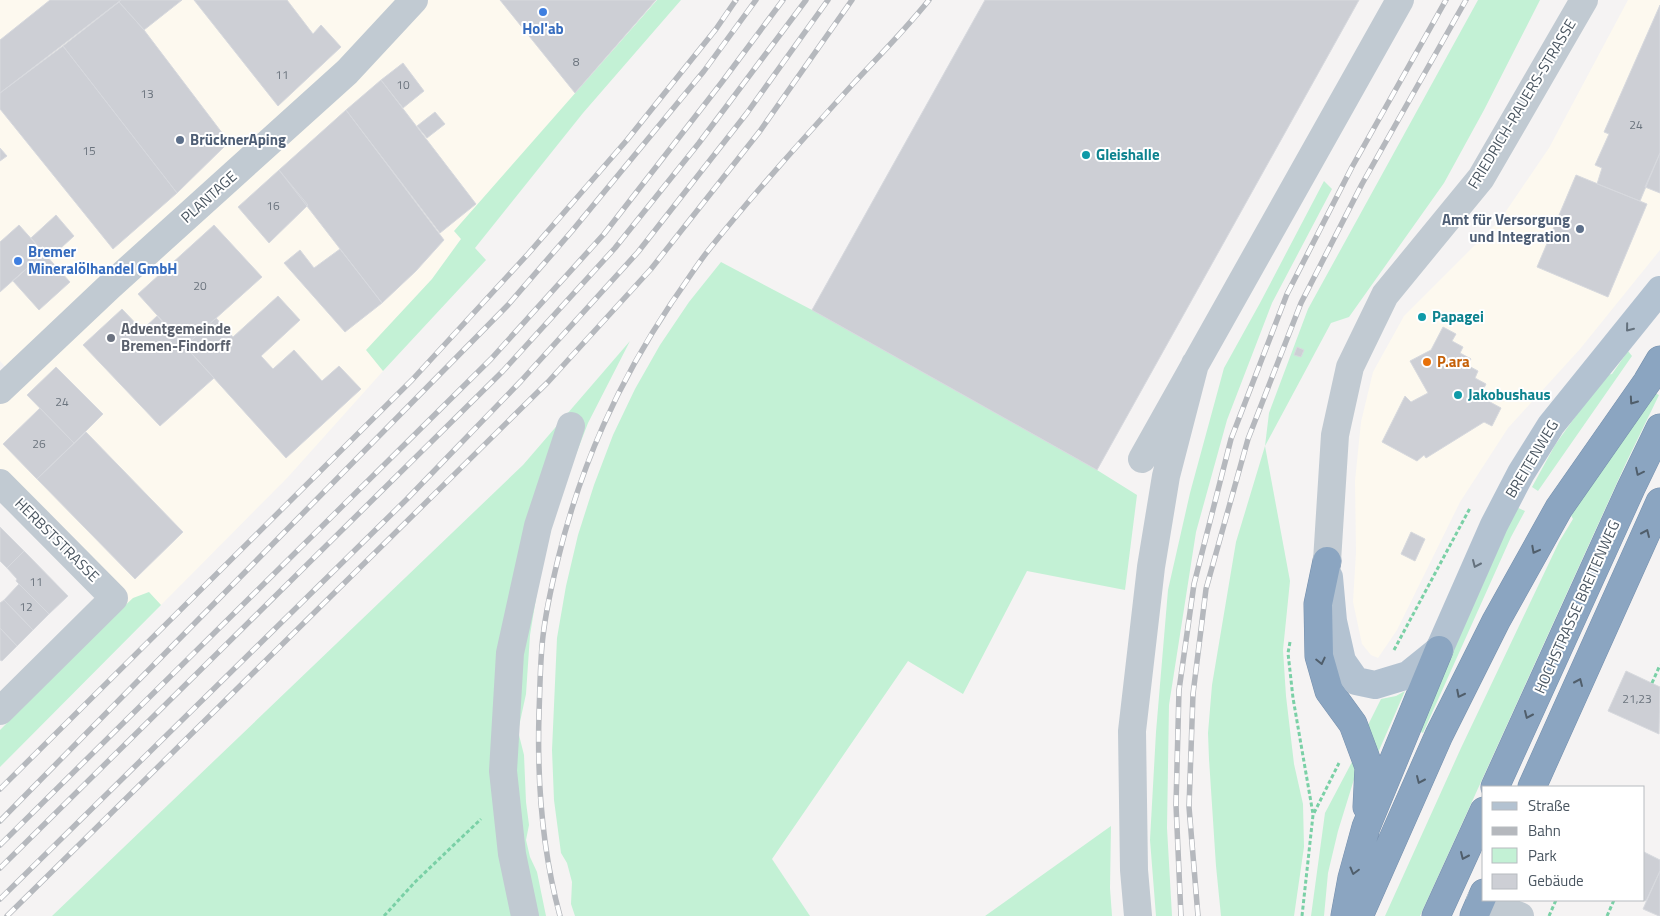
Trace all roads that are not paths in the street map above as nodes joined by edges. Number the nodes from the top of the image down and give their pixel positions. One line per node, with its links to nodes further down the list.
1 (414, 0): 7 (street, PLANTAGE)
2 (1400, 0): 6 (street)
3 (1584, 0): 13 (street, FRIEDRICH-RAUERS-STRASSE)
4 (1660, 290): 14 (main road, BREITENWEG, one-way to 14)
5 (1660, 360): 24 (highway, one-way to 24)
6 (1195, 364): 10 (street); 22 (street)
7 (0, 390)
8 (571, 426): 21 (street)
9 (1660, 428): 16 (highway, HOCHSTRASSE BREITENWEG, one-way to 16)
10 (1142, 459)
11 (0, 482): 15 (street, HERBSTSTRASSE)
12 (1660, 502): 17 (highway, one-way to 12)
13 (1327, 561): 14 (main road); 19 (highway, one-way to 19)
14 (1439, 650): 19 (highway)
15 (0, 712)
16 (1495, 786)
17 (1532, 786)
18 (1482, 815): 25 (highway, one-way to 25)
19 (1366, 827): 23 (highway, one-way to 23)
20 (1479, 903): 26 (street)
21 (525, 916)
22 (1138, 916)
23 (1345, 916)
24 (1359, 916)
25 (1436, 916)
26 (1520, 916)

